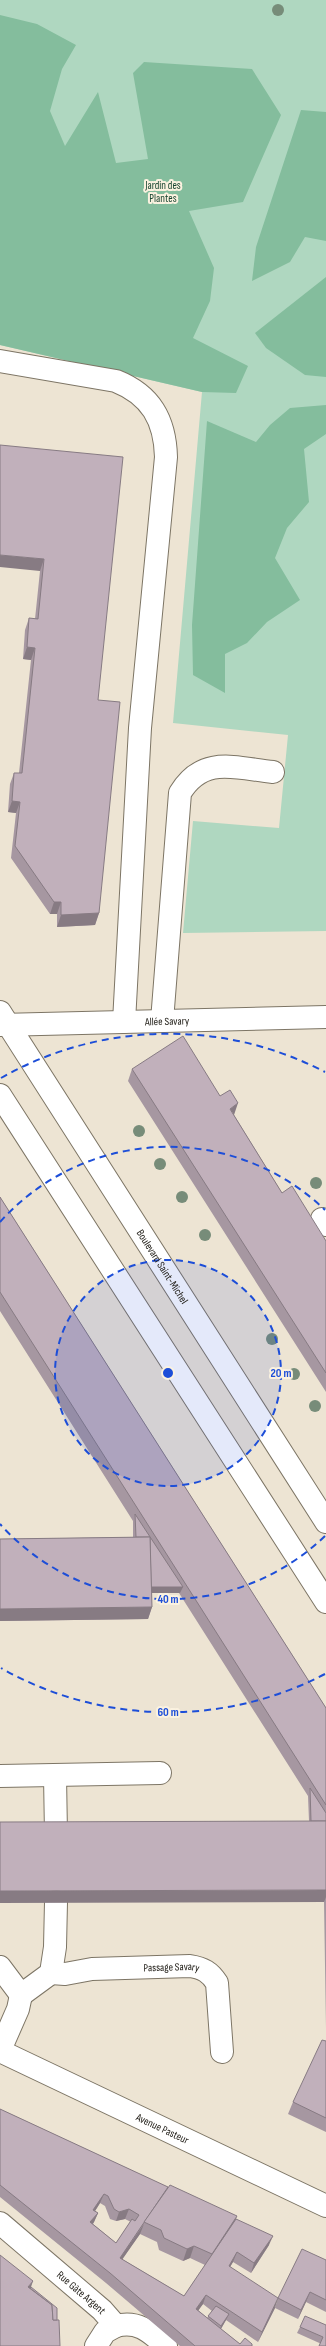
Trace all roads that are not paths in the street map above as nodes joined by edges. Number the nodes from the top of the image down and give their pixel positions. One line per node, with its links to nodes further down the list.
1 (0, 361): 6 (main road)
2 (273, 772): 5 (main road)
3 (326, 1017): 5 (main road, Allée Savary)
4 (3, 1021): 6 (main road, Allée Savary); 8 (main road, Boulevard Saint-Michel)
5 (162, 1021): 6 (main road, Allée Savary)
6 (124, 1022)
7 (0, 1095): 9 (main road)
8 (326, 1522)
9 (326, 1602)
10 (160, 1773): 12 (main road)
11 (0, 1776): 12 (main road)
12 (55, 1776): 13 (main road)
13 (56, 1834)
14 (56, 1902): 16 (main road)
15 (0, 1967): 17 (main road)
16 (51, 1973): 17 (main road); 19 (main road, Passage Savary)
17 (21, 1996): 18 (main road)
18 (0, 2051): 20 (main road, Avenue Pasteur)
19 (222, 2052)
20 (326, 2206)
21 (0, 2223): 22 (main road, Rue Gâte Argent)
22 (116, 2326): 23 (main road); 24 (main road)
23 (96, 2346)
24 (166, 2346)

